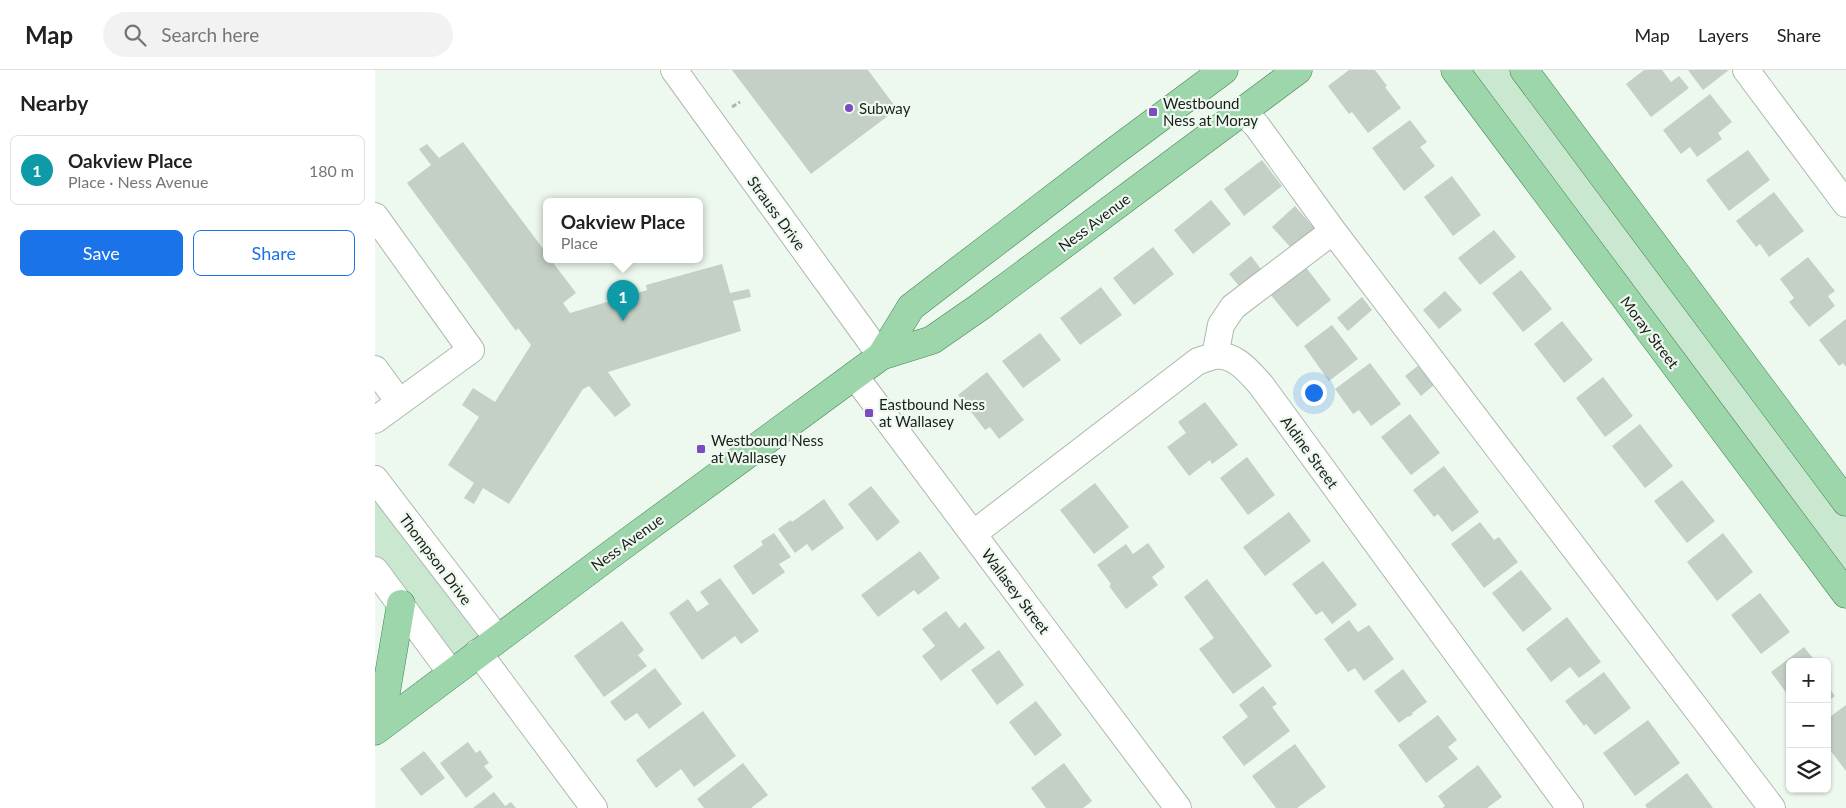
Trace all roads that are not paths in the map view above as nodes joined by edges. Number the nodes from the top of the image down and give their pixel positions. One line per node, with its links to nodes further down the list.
1 (674, 70): 11 (street, Strauss Drive)
2 (1224, 70): 11 (main road, Ness Avenue)
3 (1298, 70): 7 (main road, Ness Avenue)
4 (1455, 70): 21 (main road, Moray Street)
5 (1524, 70): 18 (main road)
6 (1746, 70): 8 (street)
7 (1242, 110): 10 (street); 11 (main road, Ness Avenue)
8 (1846, 204)
9 (375, 216): 15 (street)
10 (1333, 231): 12 (street); 29 (street)
11 (881, 356): 14 (main road, Ness Avenue)
12 (1215, 356): 19 (street); 28 (street, Aldine Street)
13 (375, 369): 15 (street)
14 (855, 375): 19 (street, Wallasey Street); 23 (main road, Ness Avenue)
15 (399, 402): 16 (street)
16 (375, 420)
17 (375, 479): 23 (street, Thompson Drive)
18 (1846, 502)
19 (973, 534): 27 (street, Wallasey Street)
20 (375, 570): 22 (street)
21 (1846, 594)
22 (401, 604): 24 (street); 25 (main road)
23 (488, 645): 24 (main road, Ness Avenue); 26 (street, Thompson Drive)
24 (451, 673): 25 (main road, Ness Avenue)
25 (377, 729)
26 (592, 807)
27 (1178, 808)
28 (1570, 808)
29 (1772, 808)

